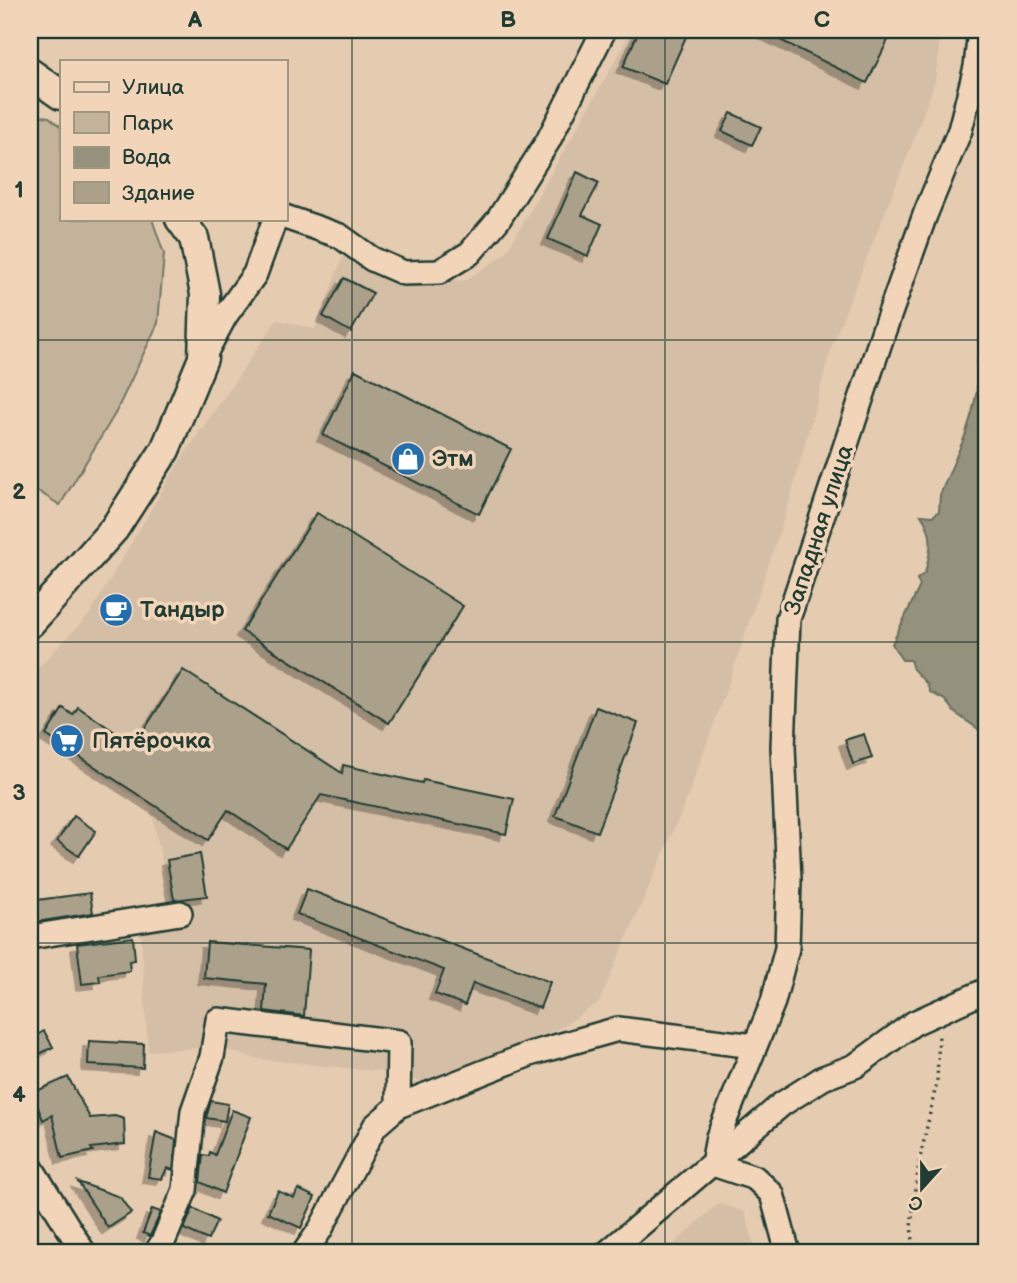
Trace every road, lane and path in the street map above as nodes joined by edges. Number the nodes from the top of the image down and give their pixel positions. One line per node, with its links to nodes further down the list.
1 (980, 30): 14 (street, Западная улица)
2 (599, 32): 5 (street)
3 (30, 73): 4 (main road)
4 (60, 94)
5 (287, 217)
6 (181, 220): 8 (main road)
7 (275, 220): 8 (street)
8 (203, 358): 9 (main road)
9 (30, 623)
10 (180, 913): 11 (street)
11 (30, 937)
12 (987, 990): 13 (street)
13 (940, 1012): 16 (street); 23 (path)
14 (754, 1046): 15 (street); 16 (street, Западная улица)
15 (398, 1107): 19 (street); 20 (street)
16 (713, 1164): 21 (street); 22 (street)
17 (30, 1166): 18 (street)
18 (84, 1253)
19 (156, 1253)
20 (304, 1253)
21 (607, 1253)
22 (788, 1253)
23 (915, 1253)

